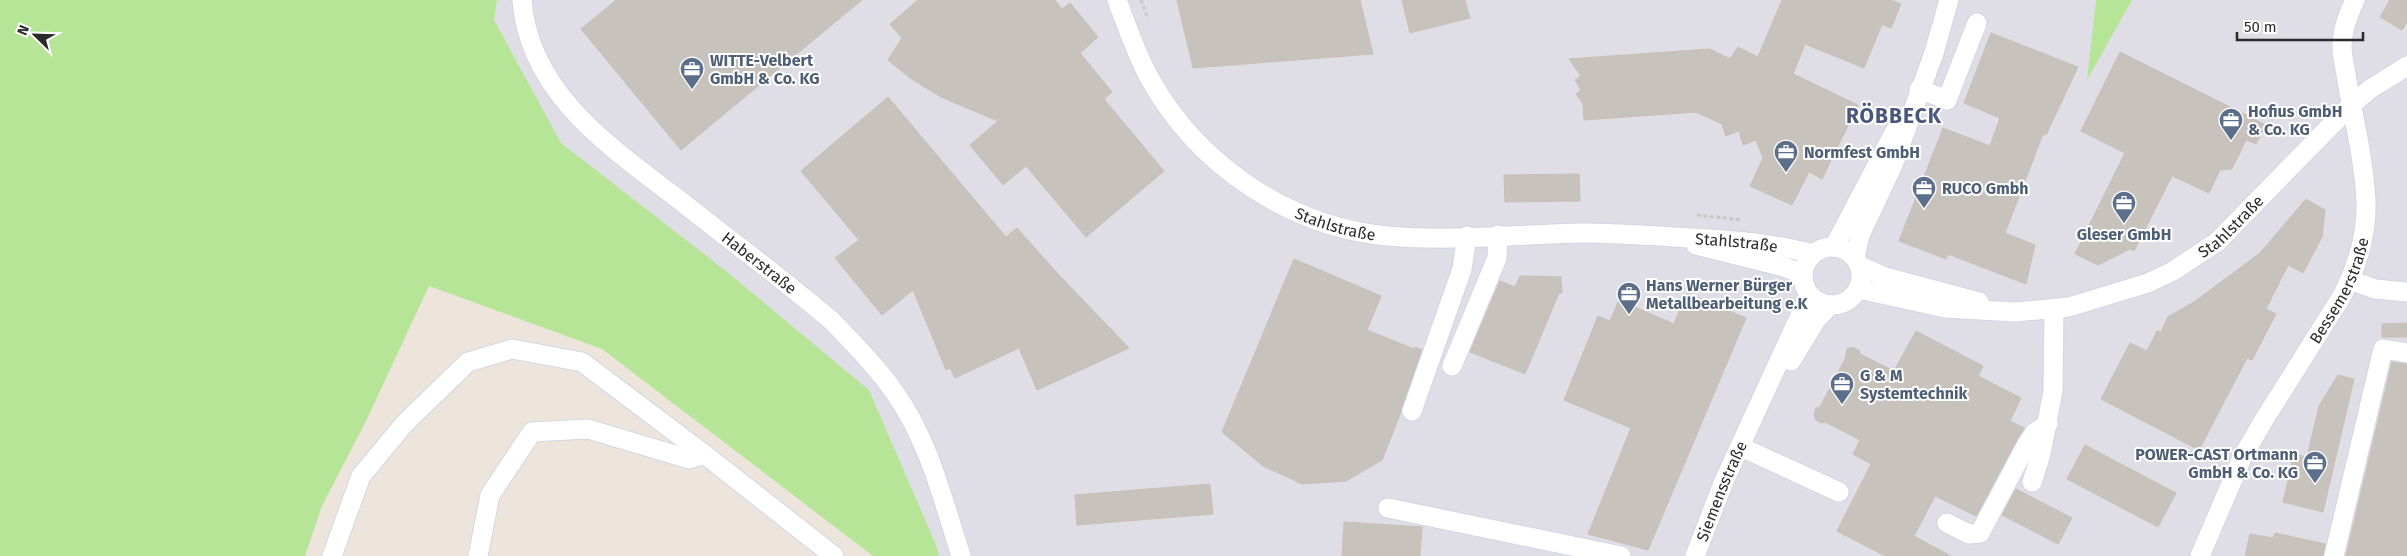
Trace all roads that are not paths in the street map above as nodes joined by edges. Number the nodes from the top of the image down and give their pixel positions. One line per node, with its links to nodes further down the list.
1 (522, 0): 37 (street, Haberstraße)
2 (1117, 0): 10 (street, Stahlstraße)
3 (1949, 0): 7 (street)
4 (2355, 0): 8 (street, Bessemerstraße)
5 (1977, 23): 7 (street)
6 (2407, 66): 8 (street, Stahlstraße)
7 (1919, 89): 12 (street); 14 (street)
8 (2351, 105): 16 (street, Bessemerstraße); 21 (street, Stahlstraße)
9 (1498, 235): 10 (street, Stahlstraße); 11 (street, Stahlstraße); 24 (street)
10 (1467, 236): 25 (street)
11 (1661, 236): 13 (street, Stahlstraße); 15 (street, Stahlstraße)
12 (1834, 247): 13 (street); 14 (street)
13 (1814, 254): 15 (street)
14 (1858, 262): 17 (street); 22 (street, Stahlstraße)
15 (1803, 274): 19 (street)
16 (2350, 280): 18 (street); 40 (street, Bessemerstraße)
17 (1859, 289): 20 (street); 22 (street, Stahlstraße)
18 (2407, 292)
19 (1809, 296): 20 (street); 27 (street, Siemensstraße)
20 (1830, 305): 27 (street, Siemensstraße)
21 (2054, 308): 22 (street, Stahlstraße); 26 (street)
22 (2015, 312)
23 (2407, 353): 41 (street)
24 (1452, 366)
25 (1412, 411)
26 (2048, 424): 30 (street); 33 (street)
27 (1750, 427): 28 (street, Siemensstraße)
28 (1741, 447): 31 (street); 39 (street, Siemensstraße)
29 (704, 454): 34 (street); 35 (street); 36 (street)
30 (2032, 482)
31 (1839, 492)
32 (1388, 508): 38 (street)
33 (1947, 523)
34 (332, 556)
35 (478, 556)
36 (834, 556)
37 (961, 556)
38 (1621, 556)
39 (1695, 556)
40 (2200, 556)
41 (2334, 556)

